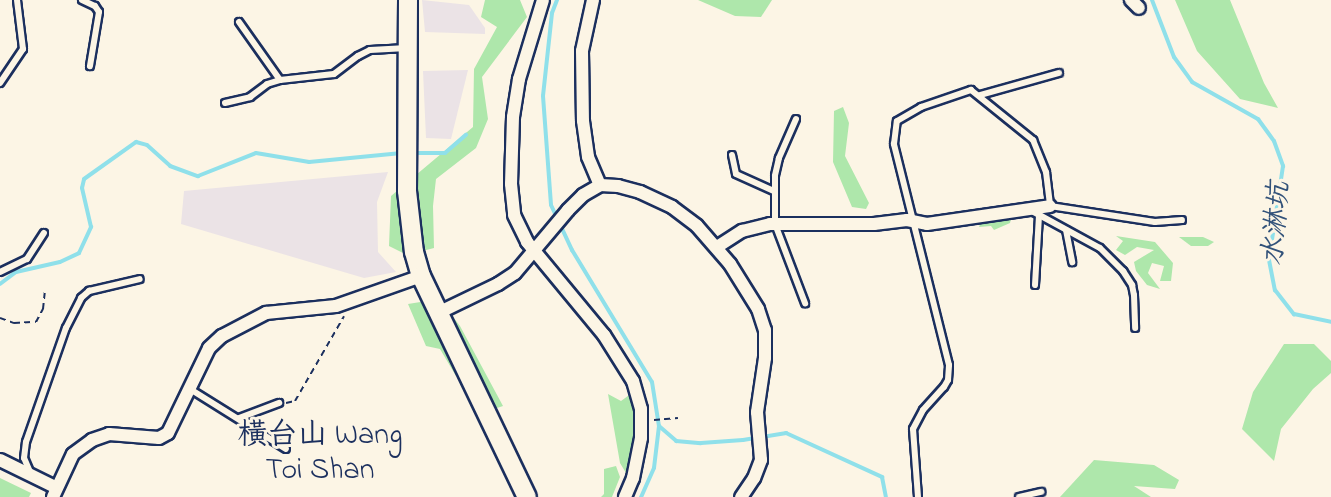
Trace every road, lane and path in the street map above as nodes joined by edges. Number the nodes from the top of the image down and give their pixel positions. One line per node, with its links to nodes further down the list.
1 (17, 0): 11 (lane)
2 (82, 0): 8 (lane)
3 (408, 0): 7 (main road)
4 (543, 0): 26 (street)
5 (593, 0): 16 (street)
6 (240, 22): 10 (lane)
7 (408, 48): 10 (lane); 29 (main road)
8 (90, 66)
9 (1059, 73): 12 (lane)
10 (279, 80): 13 (lane)
11 (0, 83)
12 (980, 95): 18 (lane); 21 (lane)
13 (225, 103)
14 (796, 119): 17 (lane)
15 (732, 155): 17 (lane)
16 (600, 185): 25 (street); 26 (street)
17 (774, 191): 22 (lane)
18 (1050, 206): 19 (street); 20 (lane)
19 (1034, 212): 21 (street); 23 (lane); 31 (lane)
20 (1182, 220)
21 (912, 221): 22 (street); 51 (lane)
22 (775, 224): 25 (street); 34 (lane)
23 (1066, 230): 27 (lane); 37 (lane)
24 (44, 233): 28 (lane)
25 (717, 247): 50 (street)
26 (534, 253): 35 (street); 49 (street)
27 (1071, 262)
28 (0, 272)
29 (421, 276): 33 (street); 35 (main road)
30 (140, 279): 45 (lane)
31 (1035, 285)
32 (45, 290): 36 (path)
33 (350, 302): 38 (street); 39 (path)
34 (805, 303)
35 (438, 313): 48 (main road)
36 (0, 318)
37 (1135, 328)
38 (190, 389): 40 (lane); 46 (street)
39 (279, 403): 40 (lane)
40 (239, 418): 43 (lane)
41 (678, 418): 42 (path)
42 (649, 421)
43 (286, 450)
44 (0, 460): 45 (street)
45 (32, 475): 46 (street)
46 (54, 492)
47 (1041, 492): 52 (lane)
48 (524, 496)
49 (625, 497)
50 (741, 497)
51 (918, 497)
52 (1019, 497)

